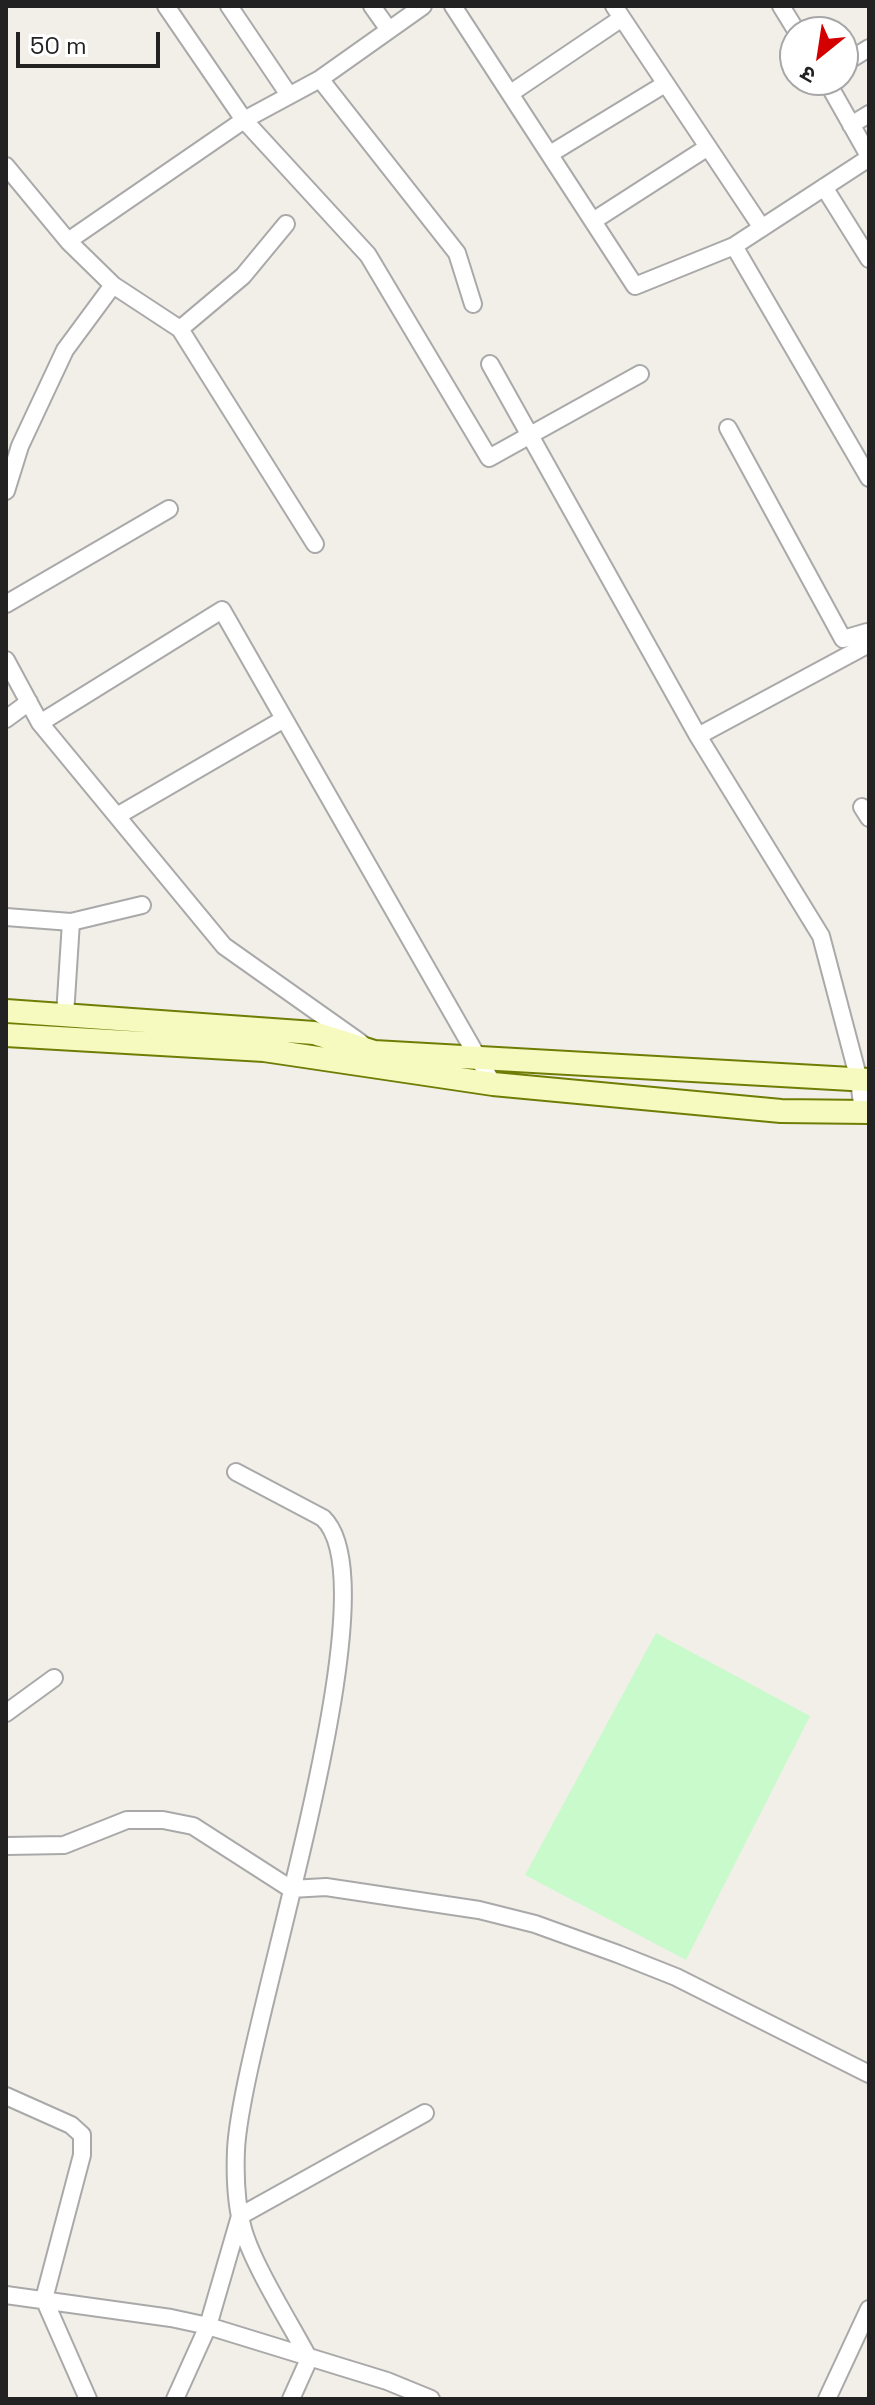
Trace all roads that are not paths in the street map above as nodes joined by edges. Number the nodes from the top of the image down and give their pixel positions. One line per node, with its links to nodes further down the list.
1 (166, 6): 14 (street)
2 (229, 6): 11 (street)
3 (372, 6): 7 (street)
4 (423, 6): 7 (street)
5 (453, 6): 10 (street)
6 (618, 12): 9 (street); 10 (street)
7 (389, 30): 8 (street)
8 (320, 79): 11 (street); 28 (street)
9 (665, 84): 16 (street); 17 (street)
10 (511, 93): 17 (street)
11 (289, 95): 14 (street)
12 (835, 96): 15 (street)
13 (869, 114): 15 (street)
14 (244, 120): 24 (street); 34 (street)
15 (851, 125): 18 (street)
16 (708, 147): 21 (street); 23 (street)
17 (550, 154): 21 (street)
18 (869, 157): 20 (street)
19 (6, 166): 24 (street)
20 (824, 187): 23 (street); 26 (street)
21 (593, 221): 25 (street)
22 (286, 224): 29 (street)
23 (762, 228): 25 (street)
24 (68, 241): 27 (street)
25 (734, 246): 36 (street)
26 (869, 259)
27 (113, 285): 29 (street); 35 (street)
28 (473, 304)
29 (180, 329): 39 (street)
30 (490, 364): 34 (street)
31 (640, 374): 34 (street)
32 (728, 428): 41 (street)
33 (6, 432): 35 (street)
34 (529, 433): 48 (street)
35 (20, 446): 37 (street)
36 (869, 478)
37 (6, 491)
38 (169, 509): 40 (street)
39 (315, 544)
40 (6, 604)
41 (869, 635)
42 (869, 644): 48 (street)
43 (6, 660): 44 (street)
44 (29, 702): 45 (street); 47 (street)
45 (6, 719)
46 (284, 719): 47 (street); 49 (street); 56 (street)
47 (40, 723): 49 (street)
48 (698, 736): 58 (street)
49 (117, 816): 57 (street)
50 (142, 905): 52 (street)
51 (6, 917): 52 (street)
52 (71, 922): 54 (street)
53 (6, 1011): 54 (street)
54 (65, 1015): 57 (street)
55 (6, 1035): 57 (street)
56 (479, 1058): 57 (street); 58 (street); 59 (street)
57 (374, 1059): 59 (street)
58 (864, 1080): 60 (street)
59 (493, 1084): 60 (street)
60 (866, 1112)
61 (236, 1472): 65 (street)
62 (54, 1678): 63 (street)
63 (6, 1713)
64 (6, 1846): 65 (street)
65 (291, 1889): 66 (street); 69 (street)
66 (869, 2074)
67 (6, 2096): 71 (street)
68 (425, 2113): 69 (street)
69 (240, 2216): 73 (street); 74 (street)
70 (6, 2295): 71 (street)
71 (44, 2299): 73 (street); 75 (street)
72 (869, 2309): 79 (street)
73 (208, 2326): 74 (street); 76 (street)
74 (309, 2359): 77 (street); 78 (street)
75 (88, 2399)
76 (175, 2399)
77 (291, 2399)
78 (431, 2399)
79 (827, 2399)

